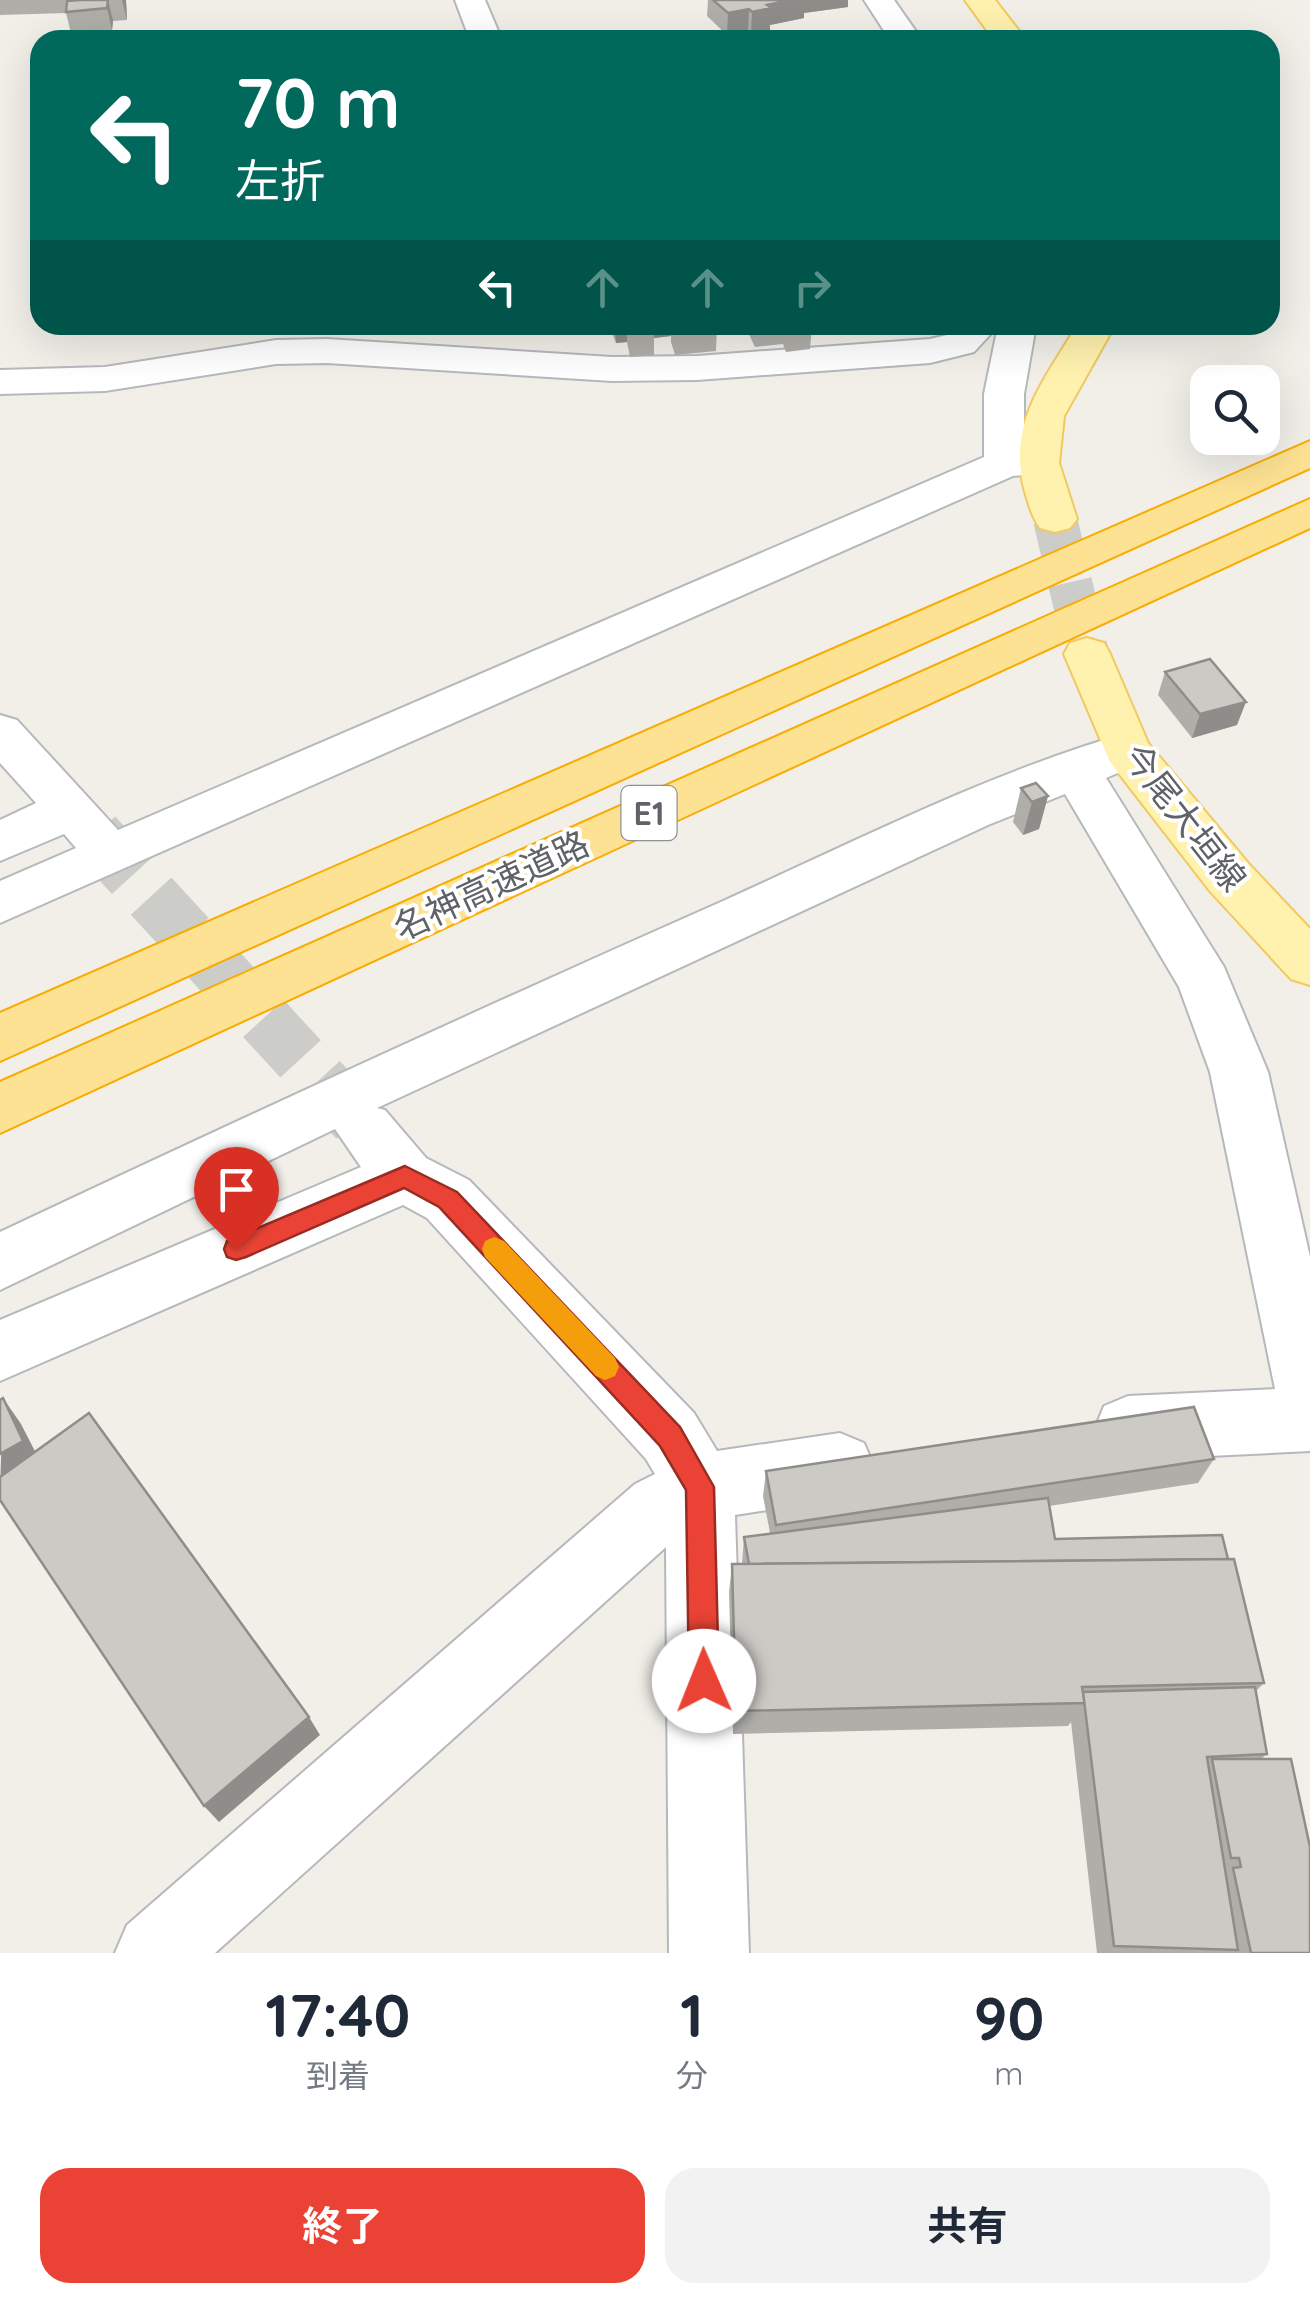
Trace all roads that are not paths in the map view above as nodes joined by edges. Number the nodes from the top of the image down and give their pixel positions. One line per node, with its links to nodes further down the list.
1 (470, 0): 4 (street)
2 (878, 0): 5 (street)
3 (980, 0): 6 (main road)
4 (482, 30)
5 (899, 30)
6 (1002, 30)
7 (599, 335): 11 (street)
8 (969, 335): 11 (street)
9 (1015, 335): 14 (street)
10 (1090, 335): 14 (main road)
11 (612, 370): 12 (street)
12 (0, 382)
13 (1290, 462): 23 (highway, 名神高速道路 / E1)
14 (1022, 463): 16 (main road); 21 (street)
15 (1304, 514): 24 (highway, 名神高速道路 / E1)
16 (1055, 519)
17 (1087, 654): 19 (main road, 今尾大垣線)
18 (0, 732): 20 (street)
19 (1100, 759): 22 (main road, 今尾大垣線); 27 (street); 29 (street)
20 (0, 842)
21 (0, 903)
22 (1310, 964)
23 (0, 1038)
24 (0, 1110)
25 (364, 1128): 26 (street)
26 (405, 1176): 28 (street); 33 (street)
27 (0, 1262)
28 (0, 1351)
29 (1310, 1401)
30 (1310, 1419): 31 (street)
31 (1067, 1432)
32 (893, 1458): 33 (street)
33 (700, 1487): 34 (street); 35 (street)
34 (155, 1953)
35 (709, 1953)

